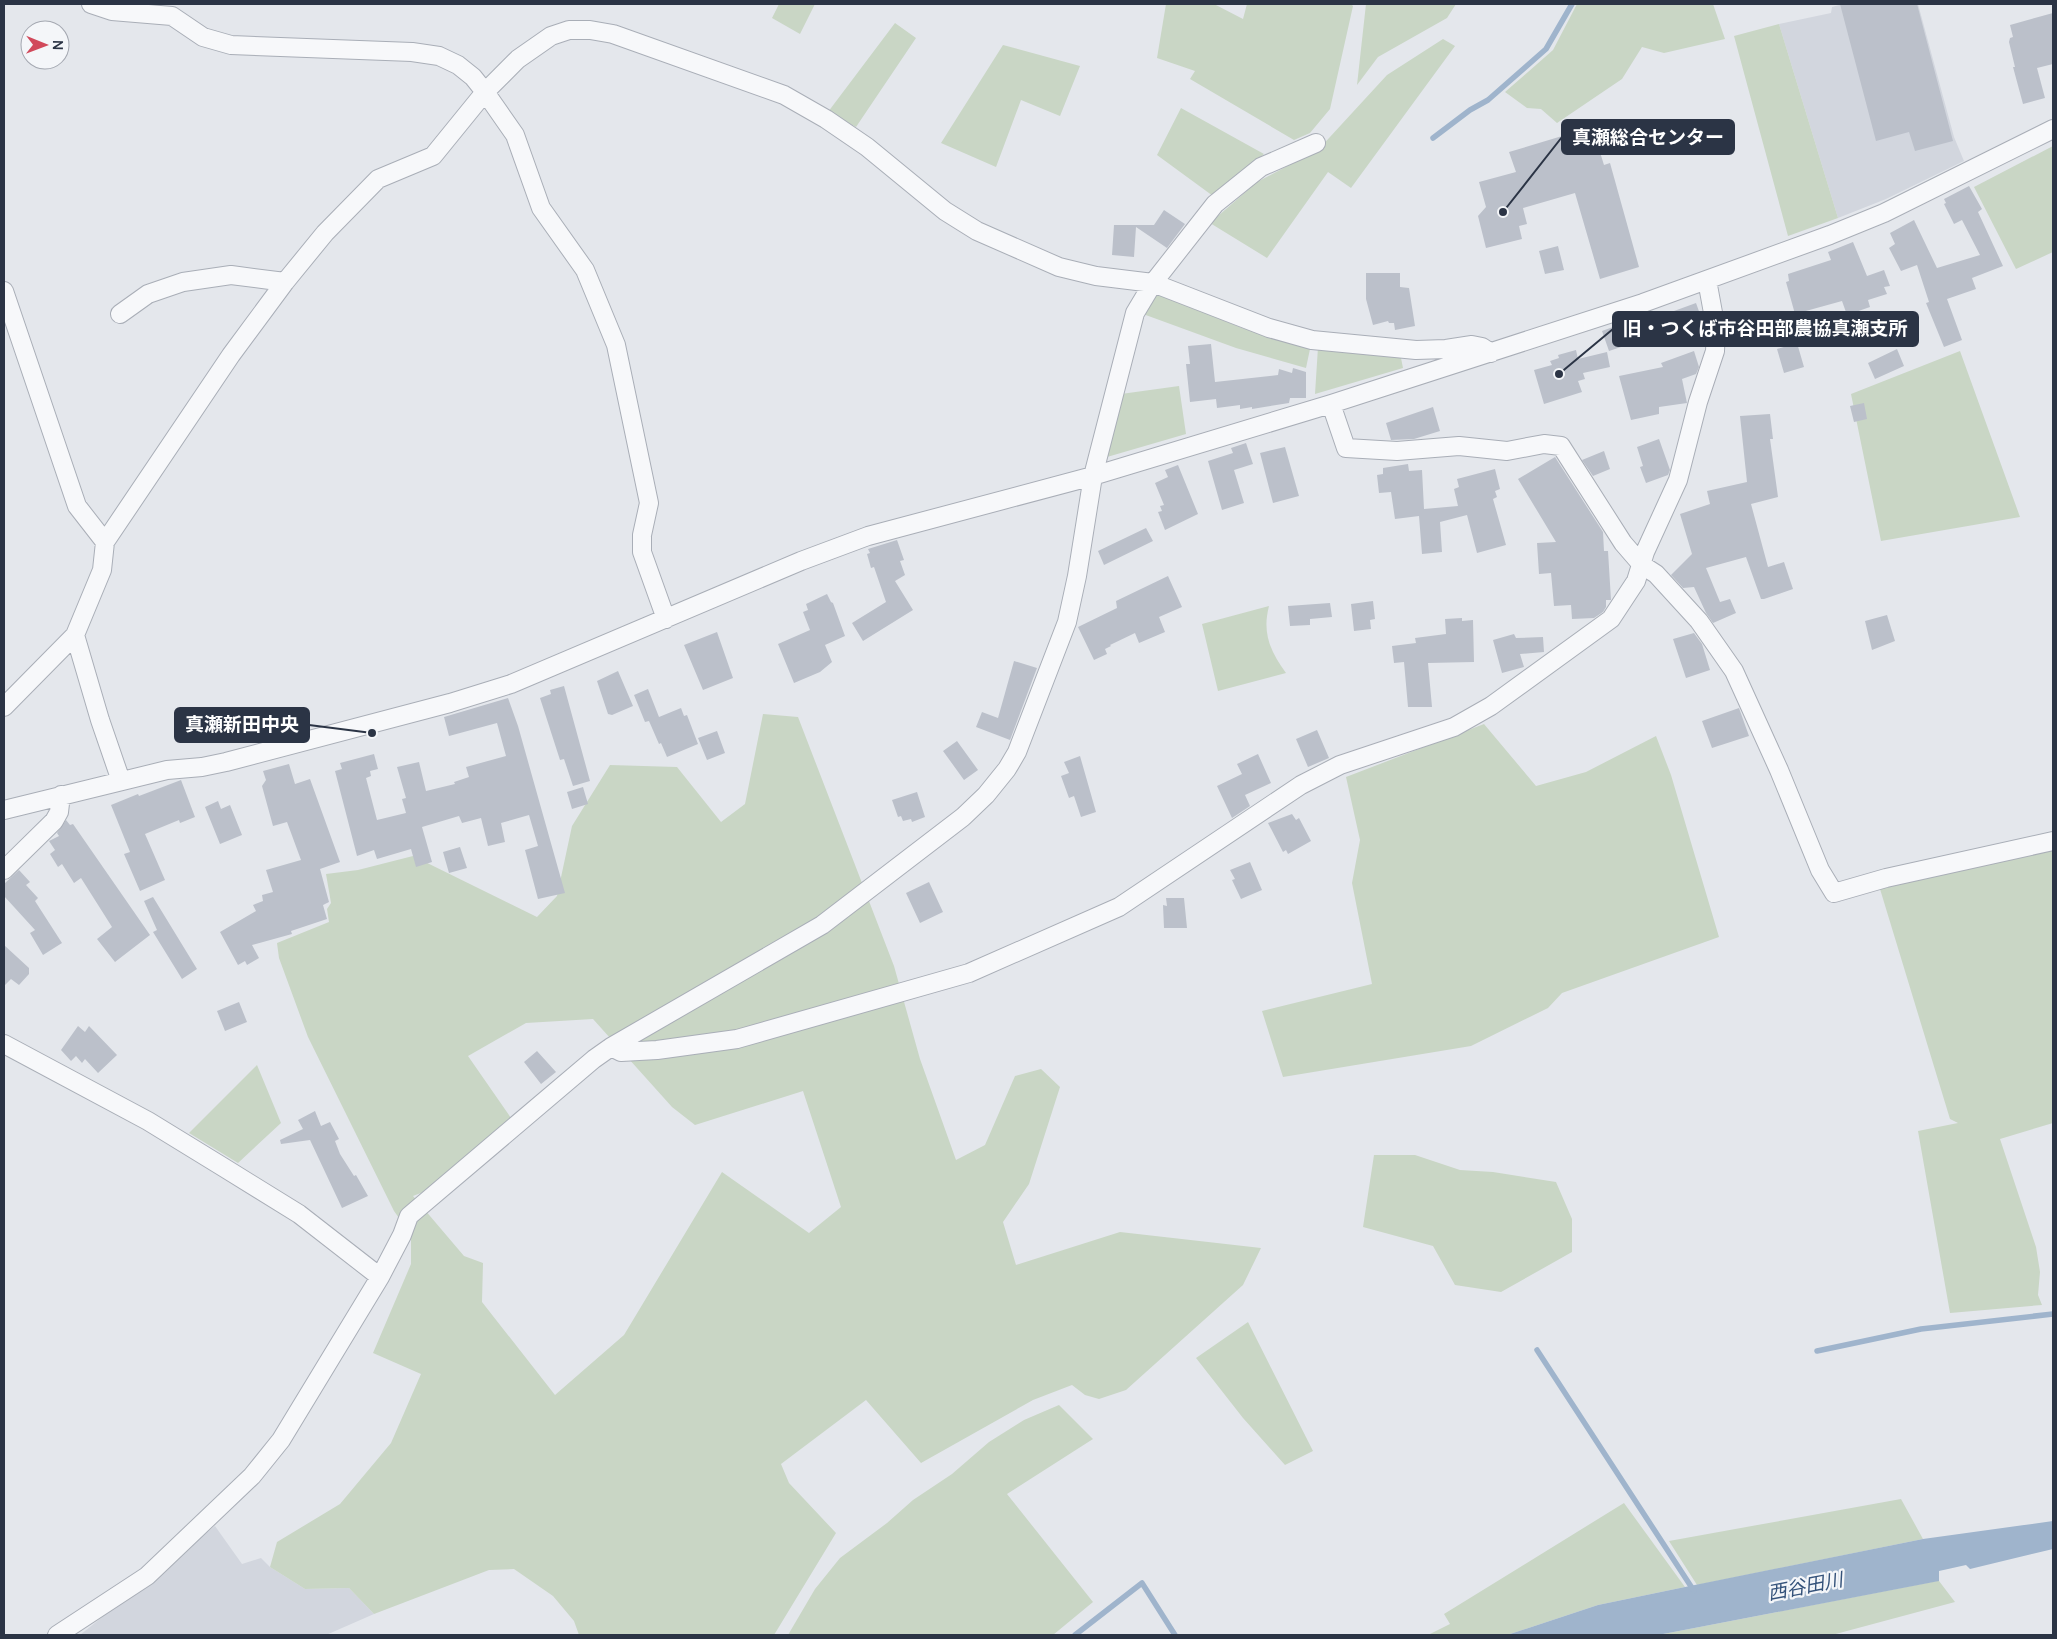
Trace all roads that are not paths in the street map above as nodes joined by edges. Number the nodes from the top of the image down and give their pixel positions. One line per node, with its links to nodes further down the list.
1 (91, 4): 2 (street)
2 (485, 92): 6 (street); 7 (street); 15 (street)
3 (2053, 129): 5 (street)
4 (1316, 143): 7 (street)
5 (1707, 280): 10 (street); 14 (street)
6 (285, 282): 9 (street); 13 (street)
7 (1153, 283): 10 (street); 12 (street)
8 (4, 291): 13 (street)
9 (120, 314)
10 (1491, 354): 11 (street)
11 (1331, 404): 12 (street); 14 (street)
12 (1093, 476): 15 (street); 24 (street)
13 (104, 542): 16 (street)
14 (1642, 565): 21 (street); 24 (street)
15 (666, 619): 18 (street)
16 (75, 635): 17 (street); 18 (street)
17 (4, 707)
18 (121, 781): 19 (street)
19 (61, 795): 20 (street); 22 (street)
20 (4, 810)
21 (2053, 841)
22 (4, 870)
23 (4, 1044): 25 (street)
24 (611, 1047): 25 (street)
25 (380, 1278): 26 (street)
26 (57, 1635)

